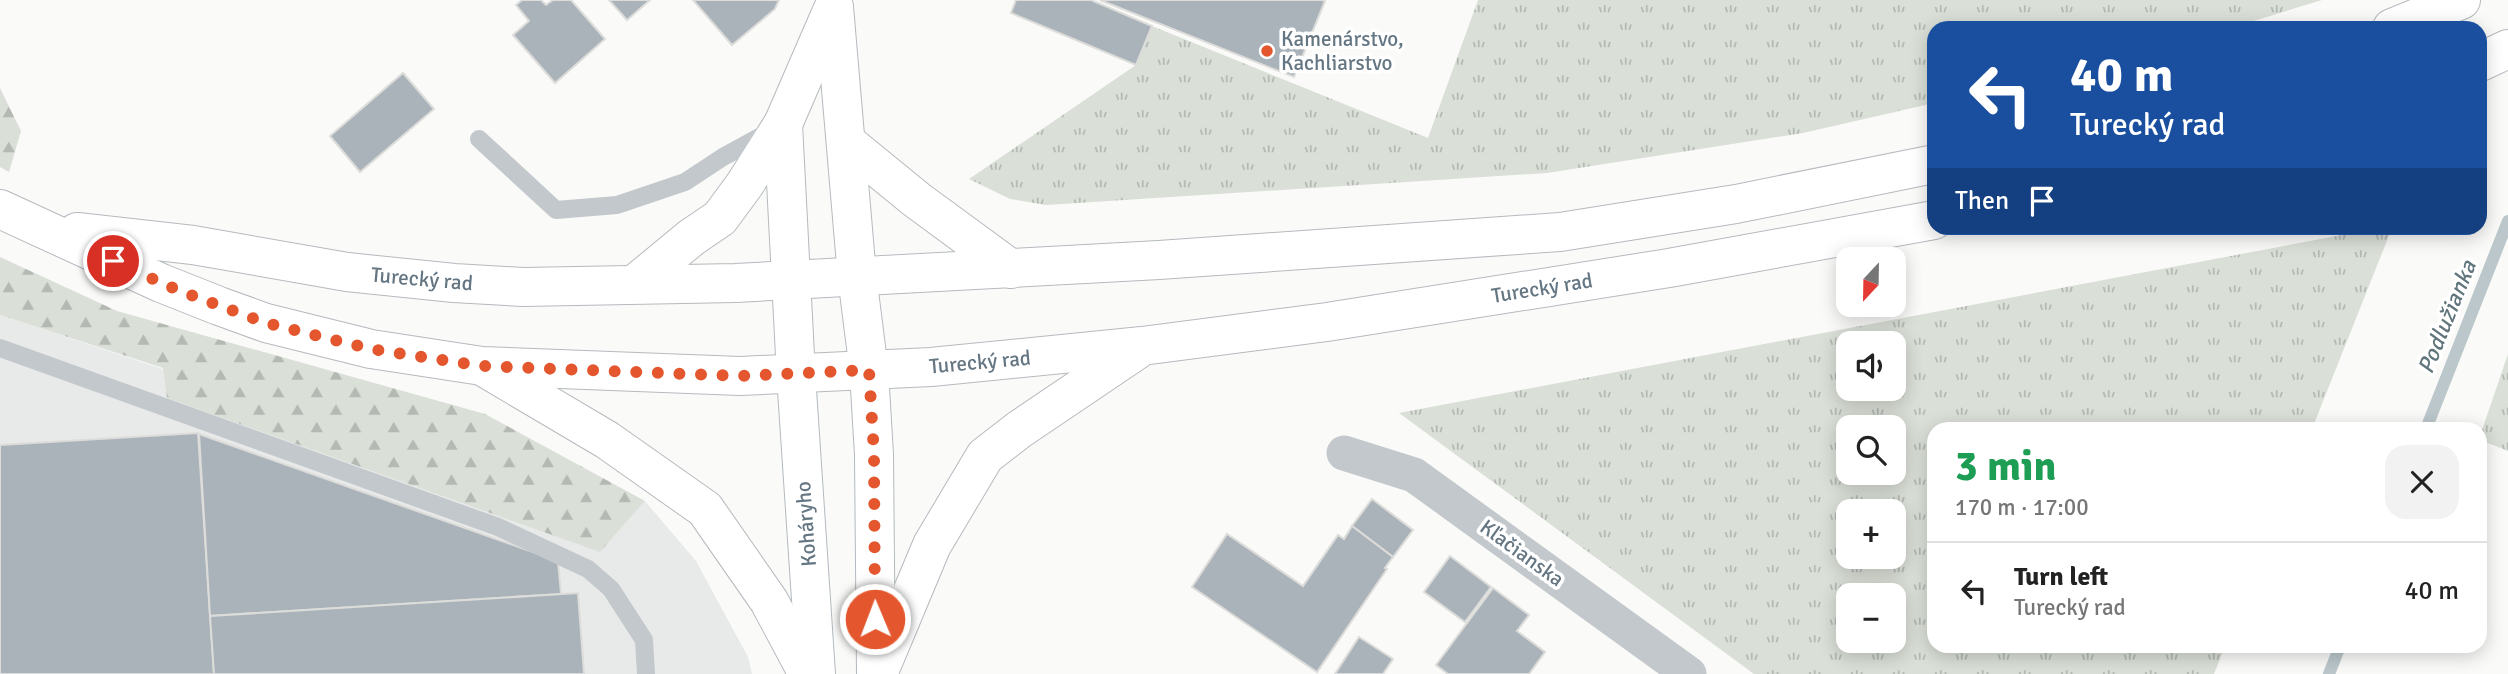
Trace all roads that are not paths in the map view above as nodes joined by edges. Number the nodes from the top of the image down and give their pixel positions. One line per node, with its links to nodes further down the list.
1 (2461, 0): 3 (main road)
2 (835, 3): 6 (main road); 8 (main road)
3 (2409, 21)
4 (2508, 49): 5 (main road)
5 (2487, 59)
6 (783, 124): 7 (lane); 15 (main road, Koháryho); 16 (main road)
7 (479, 139)
8 (846, 142): 13 (main road); 14 (main road)
9 (1927, 165): 13 (main road, Turecký rad)
10 (0, 209): 12 (main road, Turecký rad)
11 (1927, 221): 17 (main road, Turecký rad)
12 (40, 228): 16 (main road, Turecký rad); 19 (main road, Turecký rad)
13 (1011, 268): 14 (main road, Turecký rad)
14 (857, 276): 15 (main road, Turecký rad); 20 (main road)
15 (791, 278): 16 (main road, Turecký rad); 21 (main road, Koháryho)
16 (635, 284)
17 (1142, 346): 20 (main road, Turecký rad); 26 (main road)
18 (0, 348): 23 (lane)
19 (482, 366): 21 (main road, Turecký rad); 24 (main road)
20 (869, 370): 21 (main road, Turecký rad); 26 (main road)
21 (796, 375): 25 (main road, Koháryho)
22 (1344, 453): 27 (street, Kľačianska)
23 (646, 674)
24 (808, 674)
25 (816, 674)
26 (877, 674)
27 (1689, 674)

